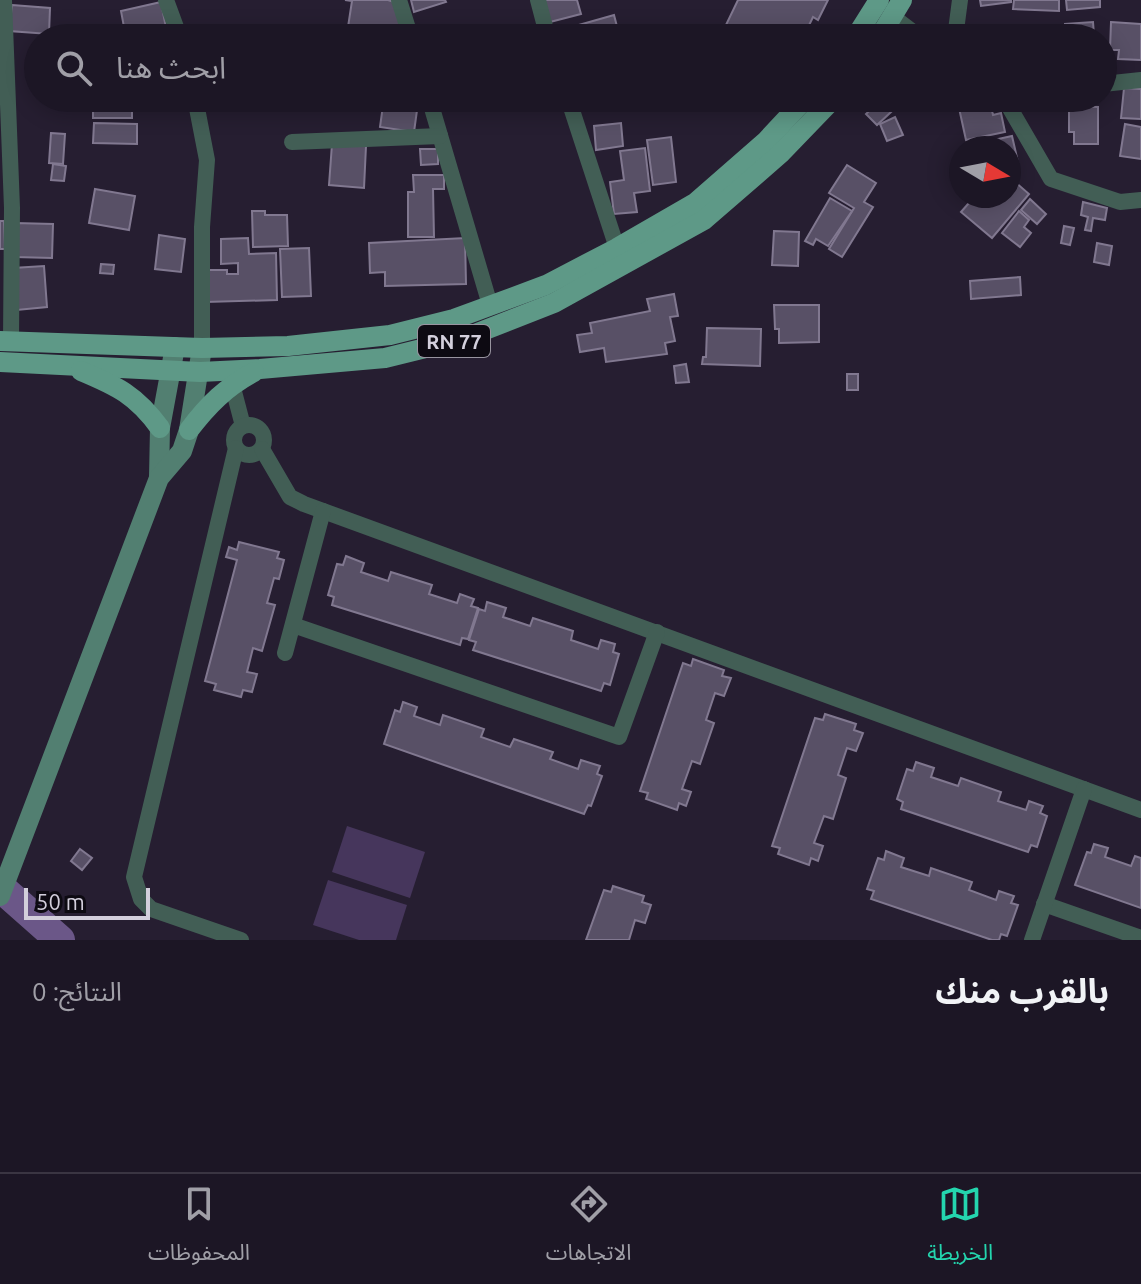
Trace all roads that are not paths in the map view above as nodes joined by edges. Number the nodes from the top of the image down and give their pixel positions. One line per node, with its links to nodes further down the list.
1 (4, 0): 27 (street)
2 (166, 0): 7 (street)
3 (399, 0): 8 (street)
4 (538, 0): 9 (street)
5 (960, 0): 13 (street)
6 (891, 5): 10 (main road); 11 (main road); 12 (street)
7 (175, 24)
8 (407, 24)
9 (544, 24)
10 (870, 24)
11 (884, 24)
12 (908, 24)
13 (957, 24)
14 (1141, 80): 15 (street)
15 (1117, 83)
16 (198, 112): 29 (street)
17 (433, 112): 22 (street)
18 (573, 112): 25 (street)
19 (793, 112): 25 (main road, RN 77)
20 (820, 112): 32 (main road, RN 77)
21 (1012, 112): 24 (street)
22 (440, 136): 23 (street); 26 (street)
23 (292, 142)
24 (1141, 200)
25 (617, 248): 26 (main road, RN 77)
26 (490, 305): 29 (main road, RN 77)
27 (5, 341): 28 (main road, RN 77)
28 (175, 347): 29 (main road, RN 77); 33 (main road)
29 (202, 348): 34 (main road)
30 (0, 362): 31 (main road, RN 77)
31 (66, 365): 33 (main road, RN 77); 37 (main road)
32 (260, 369): 34 (main road, RN 77); 35 (main road)
33 (172, 371): 34 (main road, RN 77); 37 (main road)
34 (200, 372): 38 (main road)
35 (232, 384): 36 (street); 38 (main road)
36 (243, 426): 39 (street); 40 (street)
37 (160, 428): 41 (main road)
38 (189, 430): 41 (main road)
39 (236, 448): 40 (street); 51 (street)
40 (262, 449): 42 (street)
41 (159, 478): 48 (main road)
42 (323, 511): 43 (street); 44 (street)
43 (293, 625): 44 (street); 45 (street)
44 (657, 632): 46 (street)
45 (285, 653)
46 (1084, 789): 47 (street); 49 (street)
47 (1141, 810)
48 (0, 896)
49 (1044, 904): 50 (street); 52 (street)
50 (1141, 938)
51 (241, 940)
52 (1032, 940)

